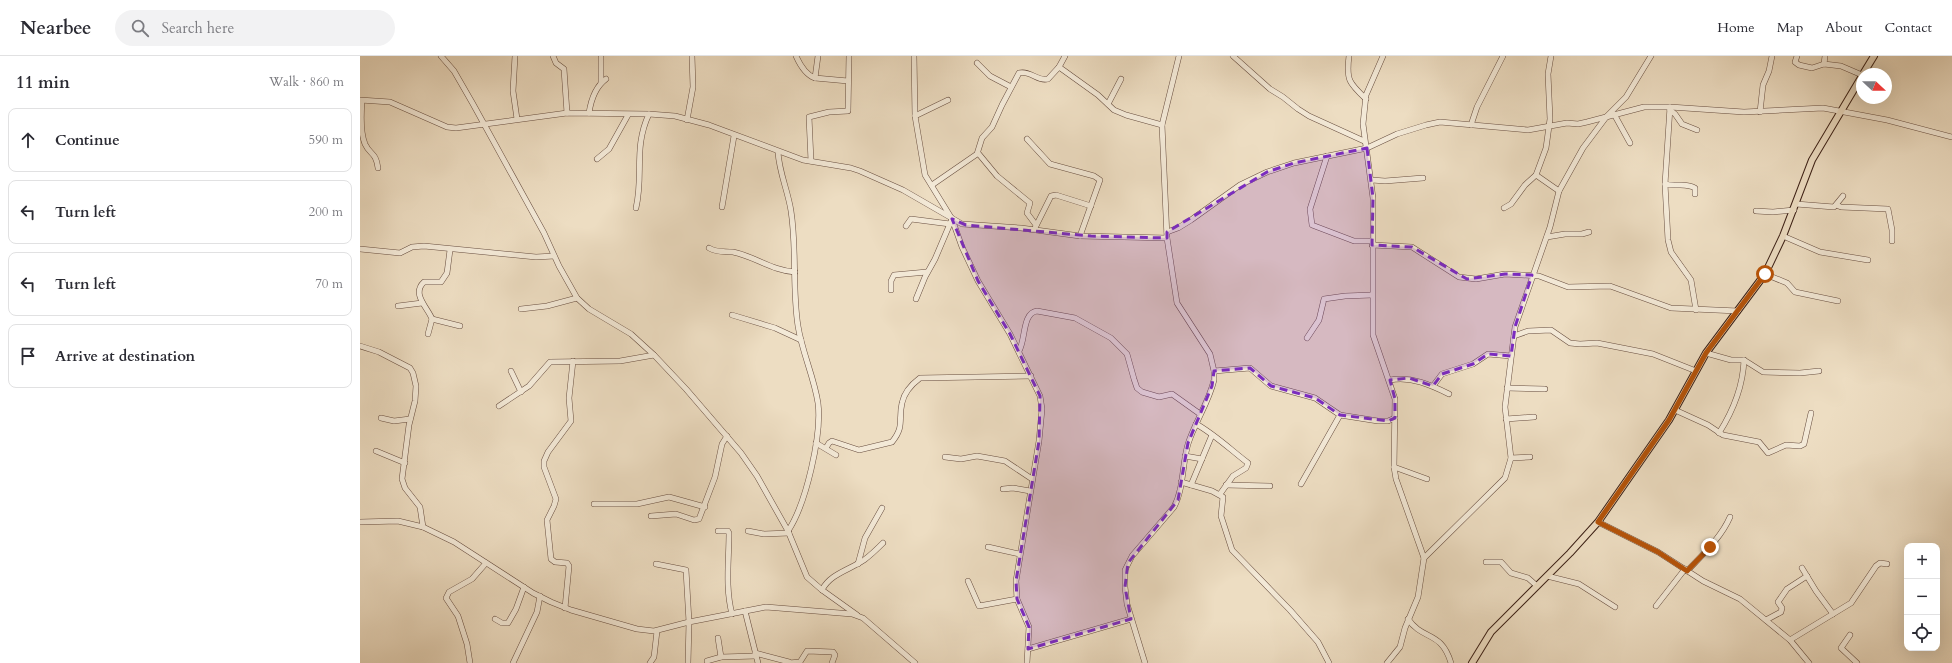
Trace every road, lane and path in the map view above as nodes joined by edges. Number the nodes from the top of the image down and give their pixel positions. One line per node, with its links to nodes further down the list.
1 (441, 56): 48 (street)
2 (515, 56): 46 (street)
3 (553, 56): 40 (street)
4 (692, 56): 47 (street)
5 (796, 56): 27 (street)
6 (818, 56): 27 (street)
7 (849, 56): 29 (street)
8 (914, 56): 44 (street)
9 (1065, 56): 24 (street)
10 (1179, 56): 49 (street)
11 (1233, 56): 56 (street)
12 (1349, 56): 32 (street)
13 (1383, 56): 32 (street)
14 (1503, 56): 50 (street)
15 (1551, 56): 51 (street)
16 (1651, 56): 45 (street)
17 (1772, 56): 38 (street)
18 (1797, 56): 23 (street)
19 (1825, 56): 23 (street)
20 (1874, 56): 25 (main road)
21 (601, 57): 39 (street)
22 (977, 63): 31 (street)
23 (1824, 64): 26 (street)
24 (1060, 67): 31 (street); 35 (street)
25 (1866, 68)
26 (1856, 72)
27 (815, 78): 29 (street)
28 (1121, 79): 35 (street)
29 (848, 81): 63 (street)
30 (1856, 85): 37 (main road)
31 (1011, 86): 60 (street)
32 (1366, 99): 56 (street)
33 (948, 100): 44 (street)
34 (361, 101): 48 (street); 64 (street)
35 (1108, 104): 49 (street)
36 (1670, 108): 38 (street); 42 (street); 52 (street); 68 (street)
37 (1841, 111): 38 (street); 54 (street); 76 (main road)
38 (1760, 112)
39 (589, 113): 40 (street); 43 (street)
40 (567, 114): 46 (street)
41 (649, 114): 43 (street); 47 (street); 77 (street)
42 (1614, 114): 45 (street); 57 (street)
43 (628, 115): 62 (street)
44 (915, 116): 69 (street)
45 (1608, 116): 51 (street); 70 (street)
46 (517, 119): 48 (street)
47 (686, 120): 53 (street)
48 (483, 124): 94 (street)
49 (1162, 125): 83 (street)
50 (1471, 125): 51 (street); 58 (street)
51 (1548, 127): 65 (street)
52 (1696, 130)
53 (734, 136): 59 (street); 75 (street)
54 (1952, 137)
55 (1027, 139): 74 (street)
56 (1364, 141): 58 (street)
57 (1630, 143)
58 (1367, 148): 61 (street); 67 (street)
59 (778, 152): 63 (street); 96 (street)
60 (978, 153): 69 (street); 82 (street)
61 (1327, 156): 83 (street); 90 (street)
62 (597, 159)
63 (811, 161): 80 (street)
64 (378, 168)
65 (1536, 175): 70 (street); 78 (street)
66 (1423, 178): 67 (street)
67 (1372, 180): 90 (street)
68 (1665, 184): 71 (street); 108 (street)
69 (932, 185): 80 (street)
70 (1559, 191): 87 (street)
71 (1695, 194)
72 (1843, 196): 73 (street)
73 (1836, 205): 76 (street); 89 (street)
74 (1091, 206): 82 (street); 85 (street)
75 (722, 207)
76 (1795, 207): 79 (street); 86 (main road)
77 (636, 208)
78 (1504, 208)
79 (1756, 211)
80 (951, 222): 81 (street); 82 (street); 97 (street); 118 (street)
81 (906, 226)
82 (1035, 228): 85 (street)
83 (1166, 232): 88 (street)
84 (1589, 232): 87 (street)
85 (1080, 236): 88 (street)
86 (1783, 236): 95 (street); 98 (main road)
87 (1546, 237): 99 (street)
88 (1167, 238): 124 (street)
89 (1892, 241)
90 (1372, 243): 99 (street); 101 (street)
91 (709, 248): 96 (street)
92 (360, 249): 93 (street)
93 (450, 250): 94 (street); 105 (street)
94 (554, 256): 102 (street)
95 (1868, 260)
96 (795, 272): 116 (street)
97 (927, 272): 100 (street); 103 (street)
98 (1765, 274): 104 (street); 109 (main road)
99 (1532, 275): 108 (street); 114 (street)
100 (891, 290)
101 (1372, 295): 115 (street); 129 (street)
102 (577, 298): 107 (street); 120 (street)
103 (916, 299)
104 (1838, 301)
105 (422, 303): 106 (street); 111 (street)
106 (398, 306)
107 (521, 309)
108 (1696, 310): 109 (street)
109 (1738, 311): 119 (main road)
110 (732, 315): 116 (street)
111 (432, 319): 112 (street); 113 (street)
112 (460, 326)
113 (428, 334)
114 (1514, 336): 121 (street); 125 (street)
115 (1307, 338)
116 (801, 340): 149 (street)
117 (360, 346): 143 (street)
118 (1019, 351): 128 (street); 138 (street)
119 (1706, 353): 122 (street); 125 (main road)
120 (654, 355): 123 (street); 148 (street)
121 (1511, 356): 130 (street); 131 (street)
122 (1744, 360): 126 (street); 146 (street)
123 (573, 361): 133 (street); 202 (street)
124 (1214, 371): 138 (street); 139 (street)
125 (1696, 371): 136 (main road)
126 (1819, 371)
127 (511, 372): 133 (street)
128 (1031, 376): 150 (street); 160 (street)
129 (1390, 380): 130 (street); 142 (street)
130 (1433, 386): 134 (street)
131 (1507, 388): 132 (street); 144 (street)
132 (1545, 389)
133 (521, 392): 135 (street)
134 (1450, 394)
135 (499, 406)
136 (1675, 410): 146 (street); 176 (main road)
137 (1811, 413): 146 (street)
138 (1200, 414): 145 (street)
139 (1340, 415): 142 (street); 163 (street)
140 (1534, 417): 144 (street)
141 (381, 418): 143 (street)
142 (1395, 418): 159 (street)
143 (410, 419): 158 (street)
144 (1506, 419): 156 (street)
145 (1196, 424): 147 (street); 153 (street)
146 (1719, 433)
147 (1212, 435): 157 (street); 165 (street)
148 (727, 436): 171 (street); 180 (street)
149 (816, 444): 150 (street); 180 (street)
150 (826, 448): 152 (street)
151 (376, 451): 158 (street)
152 (836, 455)
153 (1185, 456): 157 (street); 162 (street)
154 (945, 457): 160 (street)
155 (1530, 457): 156 (street)
156 (1511, 458): 184 (street)
157 (1202, 459): 164 (street)
158 (405, 462): 177 (street)
159 (1394, 467): 161 (street); 184 (street)
160 (1032, 479): 168 (street)
161 (1427, 479)
162 (1181, 482): 164 (street); 208 (street)
163 (1301, 484)
164 (1191, 485): 169 (street)
165 (1226, 485): 166 (street); 169 (street)
166 (1270, 486)
167 (1003, 488): 168 (street)
168 (1030, 491): 183 (street)
169 (1220, 494): 230 (street)
170 (594, 504): 171 (street)
171 (705, 507): 173 (street)
172 (882, 508): 188 (street)
173 (651, 516)
174 (1730, 517): 191 (street)
175 (360, 522): 177 (street)
176 (1598, 522): 191 (street); 192 (main road)
177 (423, 528): 186 (street)
178 (718, 531): 204 (street)
179 (748, 531): 180 (street)
180 (788, 532): 197 (street)
181 (883, 543): 188 (street)
182 (988, 547): 183 (street)
183 (1020, 554): 199 (street)
184 (1424, 558): 209 (street)
185 (1486, 562): 195 (street)
186 (486, 563): 196 (street); 221 (street)
187 (656, 564): 211 (street)
188 (858, 564): 197 (street)
189 (1887, 564): 205 (street)
190 (1802, 568): 193 (street)
191 (1686, 570): 200 (street); 210 (street)
192 (1548, 576): 195 (main road); 201 (street)
193 (1807, 576): 205 (street); 210 (street)
194 (968, 581): 199 (street)
195 (1537, 586): 233 (main road)
196 (524, 587): 198 (street); 207 (street)
197 (822, 590): 206 (street)
198 (540, 596): 202 (street); 222 (street)
199 (1017, 599): 216 (street)
200 (1656, 606)
201 (1615, 607)
202 (565, 608): 212 (street)
203 (745, 611): 204 (street); 206 (street); 217 (street)
204 (732, 614): 211 (street)
205 (1833, 614): 215 (street)
206 (857, 615): 227 (street)
207 (495, 619)
208 (1131, 619): 216 (street); 229 (street)
209 (1408, 619): 231 (street); 232 (street)
210 (1766, 620): 215 (street)
211 (689, 622): 212 (street); 224 (street)
212 (656, 631): 223 (street)
213 (1850, 635): 235 (street)
214 (718, 638): 218 (street)
215 (1790, 640): 234 (street)
216 (1028, 649): 228 (street)
217 (756, 655): 218 (street); 220 (street); 225 (street)
218 (721, 657): 219 (street)
219 (707, 661)
220 (789, 662): 226 (street)
221 (470, 663)
222 (514, 663)
223 (650, 663)
224 (688, 663)
225 (758, 663)
226 (832, 663)
227 (915, 663)
228 (1027, 663)
229 (1145, 663)
230 (1329, 663)
231 (1387, 663)
232 (1451, 663)
233 (1472, 663)
234 (1810, 663)
235 (1857, 663)

